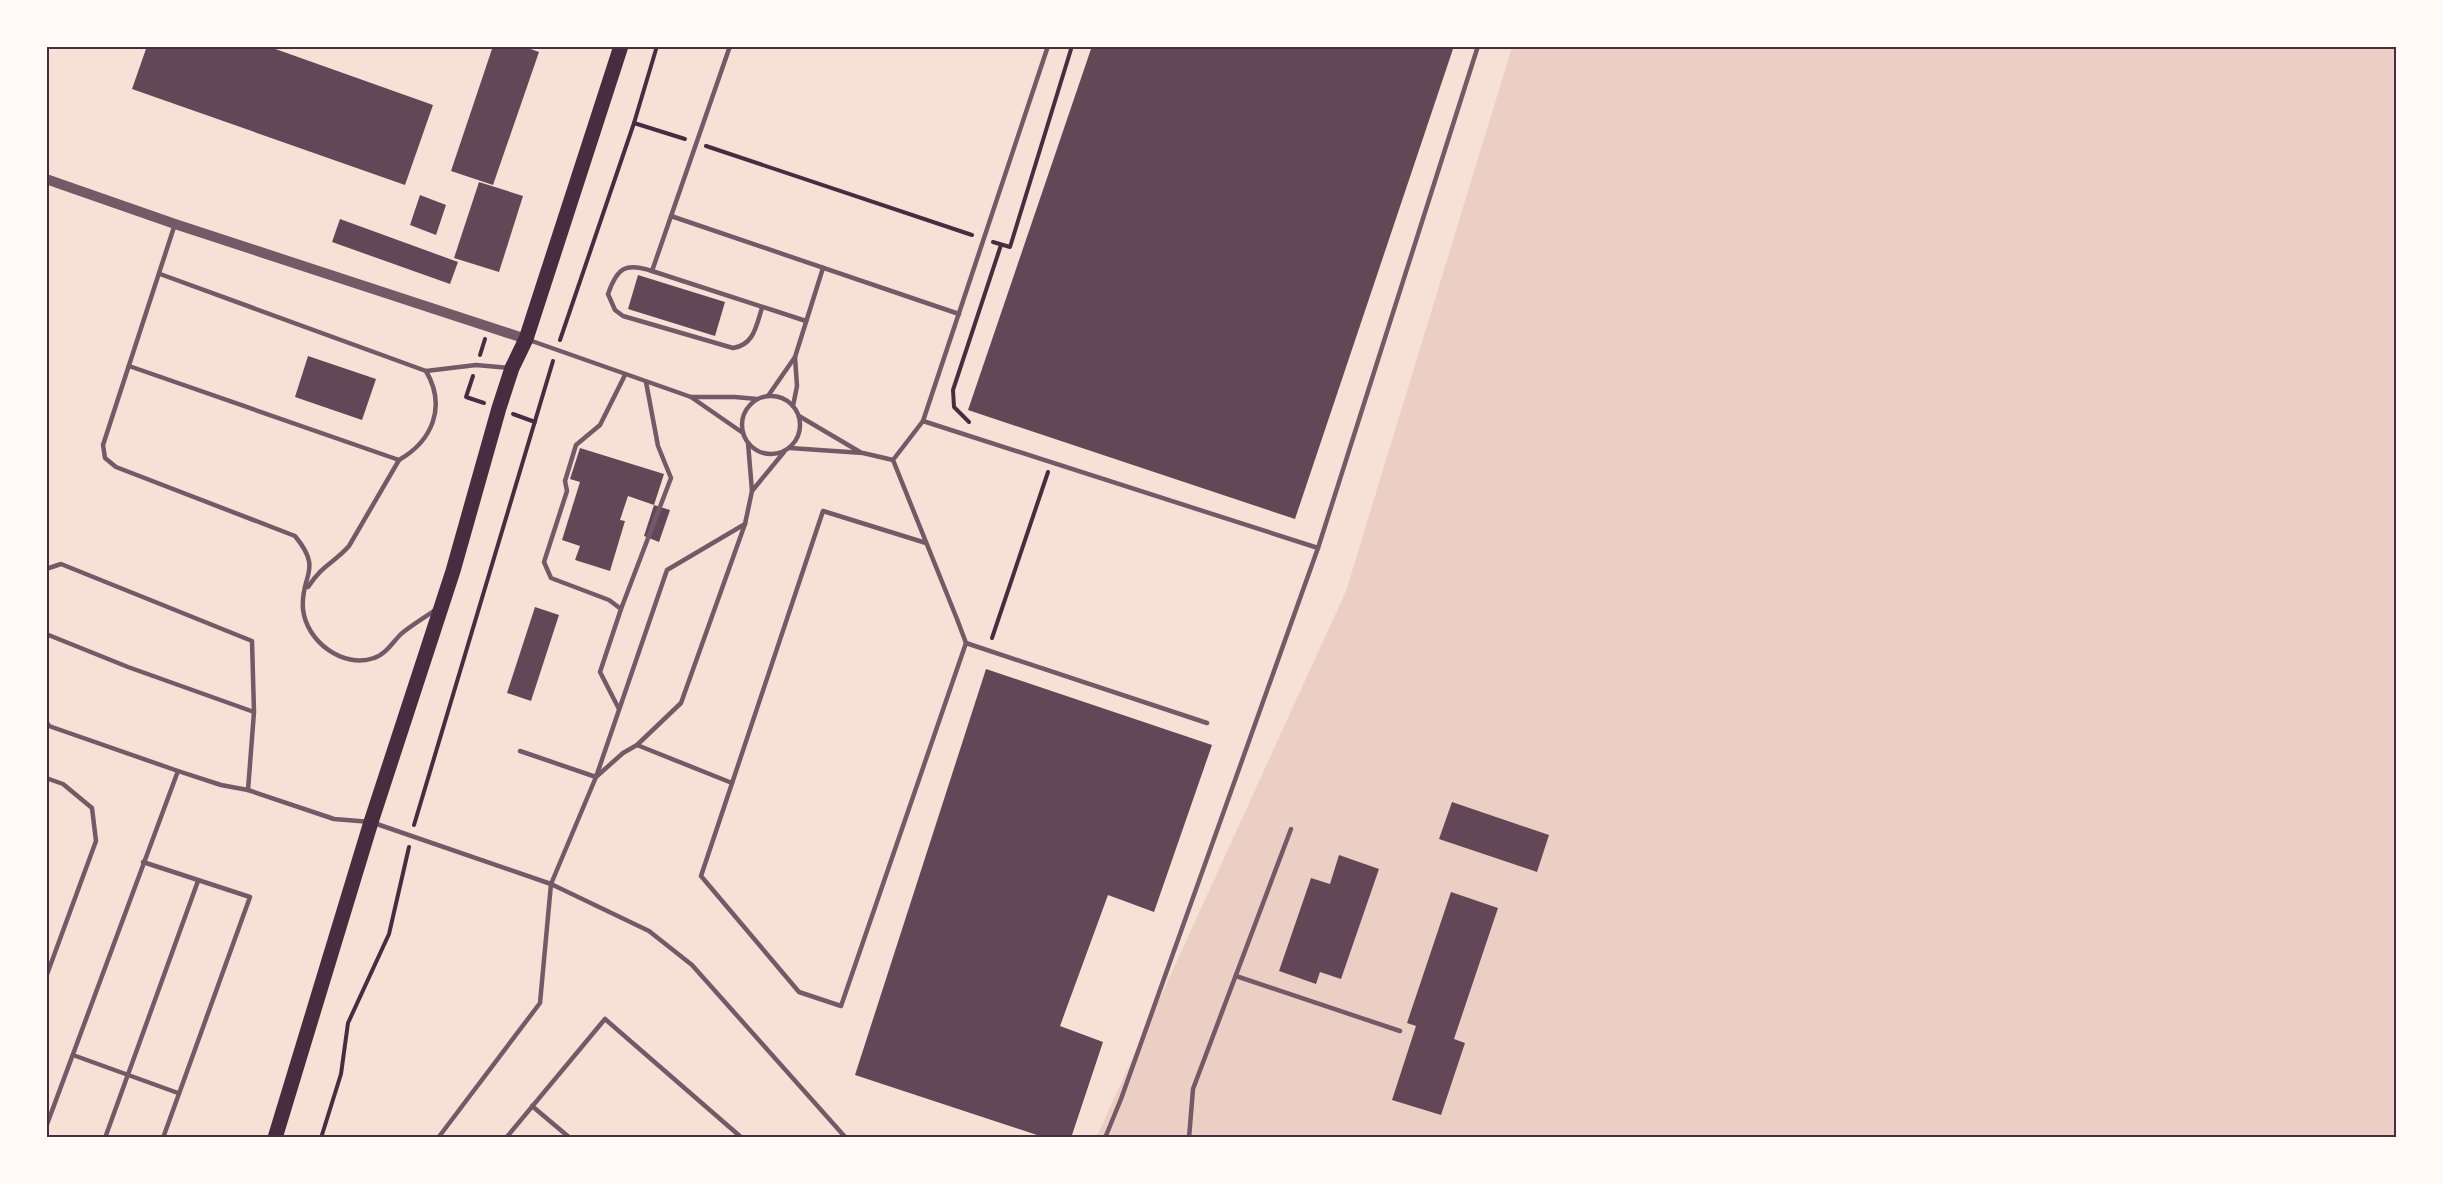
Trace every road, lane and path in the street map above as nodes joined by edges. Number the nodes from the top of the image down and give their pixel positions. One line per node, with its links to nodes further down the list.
1 (621, 46): 20 (main road)
2 (657, 46): 7 (path)
3 (730, 46): 8 (lane)
4 (1048, 46): 12 (lane)
5 (1072, 46): 13 (path)
6 (1478, 46): 45 (lane)
7 (634, 123): 8 (path); 21 (path)
8 (697, 143): 10 (lane); 12 (path)
9 (46, 179): 11 (street)
10 (671, 216): 14 (lane); 15 (lane)
11 (174, 224): 16 (lane); 20 (street)
12 (983, 239): 13 (path); 18 (lane)
13 (1001, 244): 34 (path)
14 (823, 268): 18 (lane); 19 (lane)
15 (652, 271): 17 (lane); 17 (lane)
16 (160, 274): 23 (lane); 25 (lane)
17 (762, 308): 19 (lane)
18 (959, 314): 33 (lane)
19 (806, 321): 22 (lane)
20 (526, 339): 21 (lane); 24 (main road)
21 (556, 350): 26 (lane); 66 (path)
22 (795, 357): 28 (lane); 31 (lane)
23 (129, 366): 39 (lane); 47 (lane)
24 (513, 368): 25 (lane); 48 (main road)
25 (426, 371): 39 (lane)
26 (625, 375): 27 (lane); 49 (lane)
27 (646, 382): 29 (lane); 49 (lane)
28 (768, 396): 30 (lane); 31 (lane)
29 (691, 397): 30 (lane); 35 (lane)
30 (757, 399): 35 (lane)
31 (793, 406): 32 (lane)
32 (799, 416): 37 (lane); 38 (lane)
33 (923, 421): 40 (lane); 41 (lane)
34 (970, 423)
35 (743, 433): 36 (lane)
36 (748, 443): 37 (lane); 42 (lane)
37 (787, 449): 38 (lane); 42 (lane)
38 (862, 453): 40 (lane)
39 (399, 460): 47 (lane)
40 (893, 460): 44 (lane)
41 (1052, 462): 45 (lane); 52 (path)
42 (752, 491): 43 (lane)
43 (745, 524): 53 (lane); 57 (lane)
44 (926, 543): 51 (lane); 62 (lane)
45 (1318, 548): 87 (lane)
46 (46, 569): 54 (lane)
47 (305, 592): 48 (lane)
48 (441, 606): 64 (main road)
49 (621, 609): 53 (lane)
50 (46, 634): 54 (lane)
51 (966, 644): 52 (lane); 62 (lane)
52 (987, 650): 55 (lane)
53 (619, 709): 60 (lane)
54 (254, 712): 63 (lane)
55 (1207, 723)
56 (47, 724): 59 (lane)
57 (637, 745): 60 (lane); 62 (lane)
58 (520, 751): 60 (lane)
59 (178, 771): 63 (lane); 67 (lane)
60 (596, 777): 69 (lane)
61 (46, 778): 71 (lane)
62 (732, 783)
63 (248, 790): 64 (lane)
64 (371, 822): 66 (lane); 80 (main road)
65 (1291, 829): 70 (lane)
66 (411, 835): 69 (lane); 81 (path)
67 (143, 862): 68 (lane); 73 (lane)
68 (198, 881): 74 (lane); 75 (lane)
69 (551, 884): 82 (lane); 86 (lane)
70 (1236, 976): 72 (lane); 88 (lane)
71 (46, 977)
72 (1400, 1031)
73 (73, 1055): 74 (lane); 77 (lane)
74 (128, 1074): 75 (lane); 78 (lane)
75 (178, 1093): 79 (lane)
76 (532, 1106): 83 (lane); 84 (lane); 85 (lane)
77 (46, 1127)
78 (105, 1137)
79 (163, 1137)
80 (275, 1137)
81 (321, 1137)
82 (438, 1137)
83 (506, 1137)
84 (570, 1137)
85 (742, 1137)
86 (846, 1137)
87 (1105, 1137)
88 (1189, 1137)

